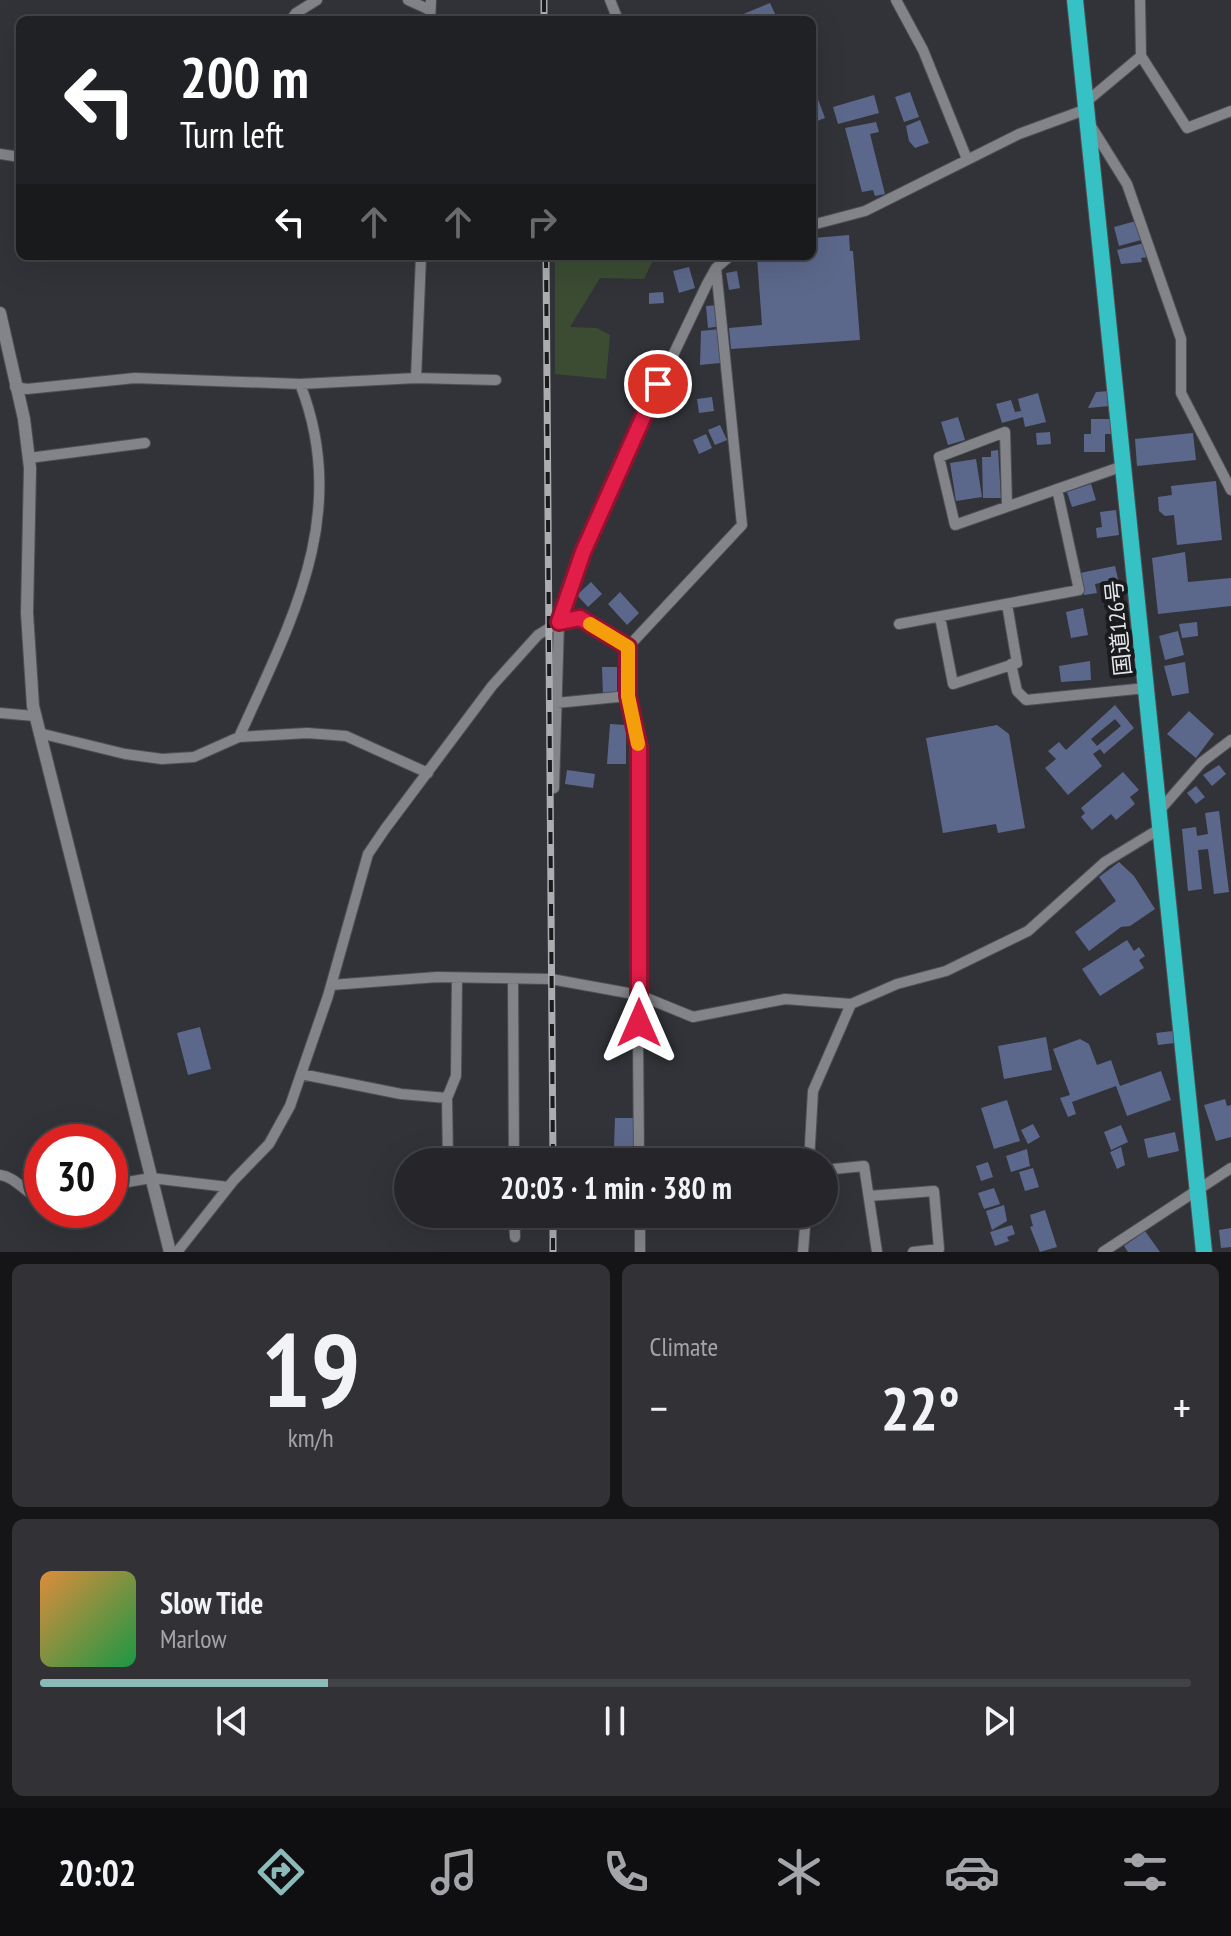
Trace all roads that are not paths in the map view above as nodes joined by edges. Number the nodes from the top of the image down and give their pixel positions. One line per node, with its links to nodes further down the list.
1 (317, 0): 7 (street)
2 (408, 0): 6 (street)
3 (896, 0): 11 (street)
4 (1075, 0): 9 (highway, 国道126号)
5 (1140, 0): 8 (street)
6 (430, 10)
7 (294, 16)
8 (1141, 56): 9 (street); 10 (street)
9 (1087, 110): 11 (street); 23 (highway, 国道126号); 25 (street)
10 (1231, 111)
11 (967, 159): 12 (street)
12 (816, 224)
13 (421, 260): 17 (street)
14 (725, 260): 15 (street)
15 (716, 268): 29 (street); 31 (street)
16 (0, 313): 20 (street)
17 (416, 378): 18 (street); 19 (street)
18 (496, 380)
19 (300, 384): 20 (street); 39 (street)
20 (15, 387): 22 (street)
21 (145, 443): 22 (street)
22 (29, 458): 37 (street)
23 (1123, 466): 24 (street); 33 (highway, 国道126号)
24 (1057, 489): 26 (street); 27 (street)
25 (1231, 490)
26 (1007, 506): 26 (street)
27 (1007, 604): 28 (street); 32 (street)
28 (940, 617): 30 (street); 32 (street)
29 (559, 622): 31 (street); 35 (street); 41 (street)
30 (899, 624)
31 (628, 647): 34 (street)
32 (1011, 664): 33 (street)
33 (1146, 688): 43 (highway, 国道126号)
34 (628, 696): 35 (street); 47 (street)
35 (556, 703): 42 (street)
36 (0, 713): 37 (street)
37 (35, 716): 38 (street)
38 (39, 733): 39 (street); 58 (street)
39 (239, 737): 41 (street)
40 (1231, 740): 43 (street)
41 (428, 773): 46 (street)
42 (554, 788)
43 (1160, 820): 48 (street); 62 (highway, 国道126号)
44 (457, 978): 45 (street); 46 (street); 50 (street)
45 (513, 979): 47 (street); 52 (street)
46 (331, 985): 49 (street)
47 (639, 995): 48 (street); 53 (street)
48 (851, 1004): 54 (street)
49 (301, 1074): 50 (street); 60 (street)
50 (447, 1098): 51 (street)
51 (448, 1148)
52 (514, 1148)
53 (639, 1148)
54 (810, 1148)
55 (1231, 1168): 62 (street)
56 (838, 1169): 63 (street)
57 (0, 1175): 61 (street)
58 (151, 1178): 59 (street); 60 (street); 68 (street)
59 (128, 1182)
60 (228, 1187): 69 (street)
61 (24, 1190)
62 (1197, 1192): 74 (street); 75 (highway, 国道126号)
63 (869, 1196): 72 (street); 73 (street)
64 (515, 1228): 67 (street)
65 (640, 1228): 70 (street)
66 (805, 1228): 71 (street)
67 (515, 1237)
68 (170, 1252)
69 (177, 1252)
70 (640, 1252)
71 (803, 1252)
72 (877, 1252)
73 (913, 1252)
74 (1103, 1252)
75 (1204, 1252)

